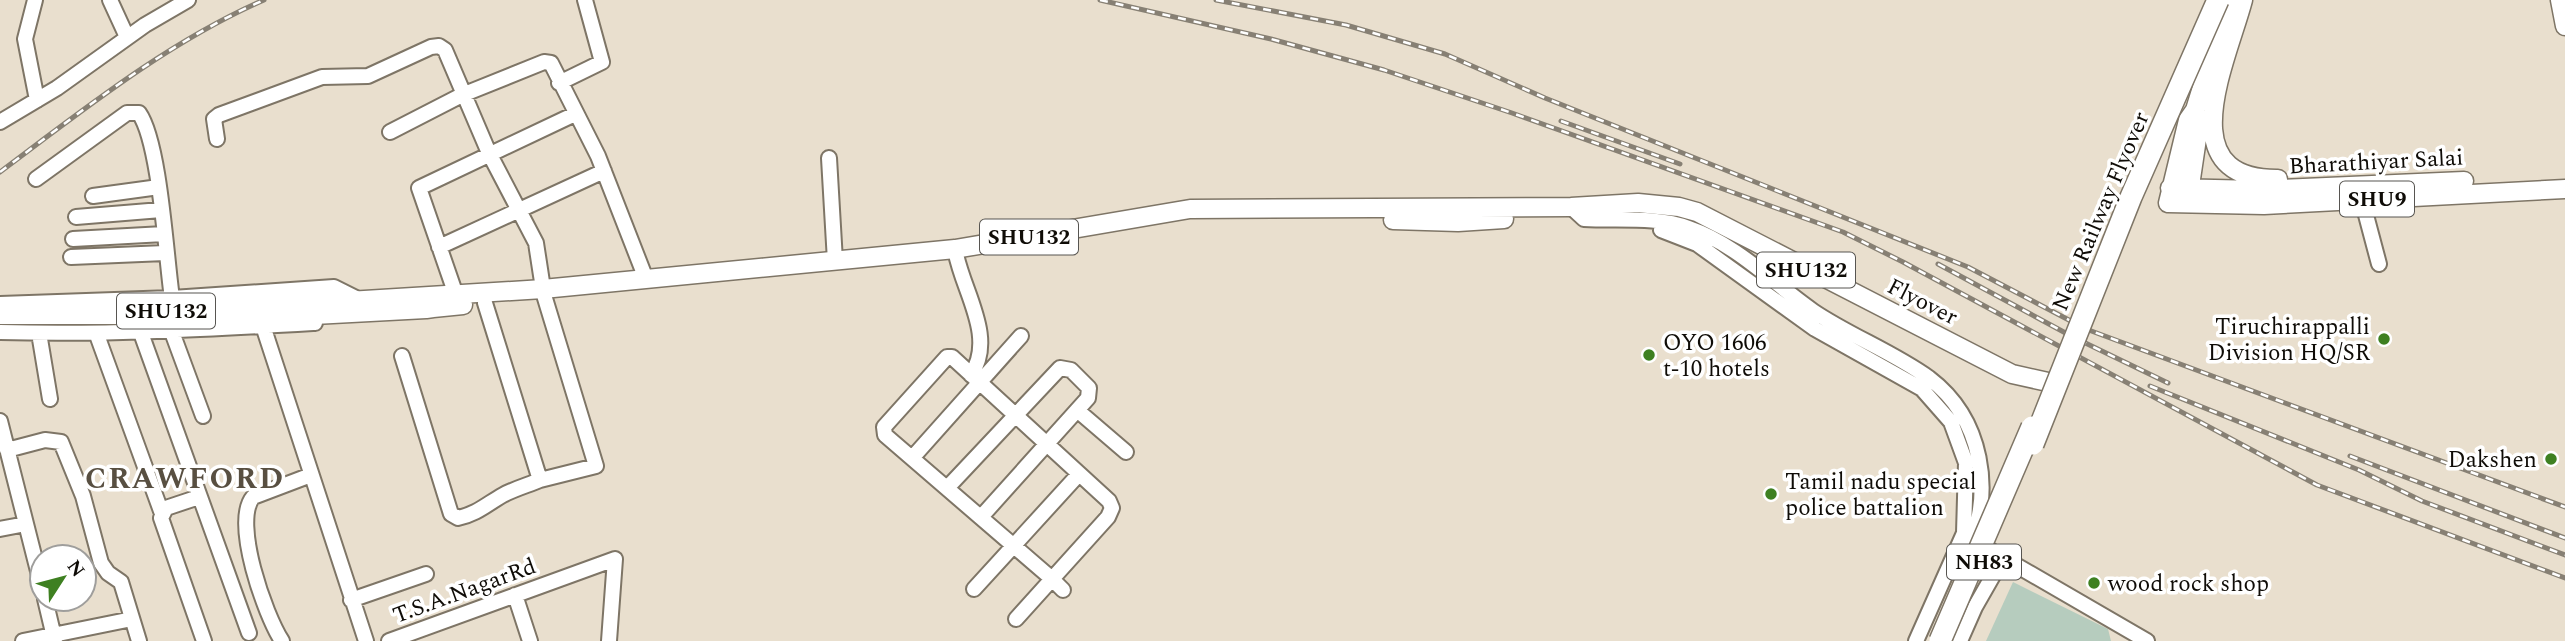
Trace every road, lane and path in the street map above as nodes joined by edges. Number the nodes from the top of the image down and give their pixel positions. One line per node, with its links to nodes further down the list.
1 (34, 0): 14 (street)
2 (110, 0): 11 (street)
3 (188, 0): 11 (street)
4 (585, 0): 12 (street)
5 (2209, 0): 61 (highway, New Railway Flyover)
6 (2218, 0): 61 (highway, New Railway Flyover, bridge)
7 (2229, 0): 15 (main road)
8 (2243, 0): 26 (main road)
9 (2560, 0): 10 (main road)
10 (2565, 26)
11 (127, 37): 14 (street)
12 (559, 83): 13 (street); 16 (street)
13 (463, 95): 18 (street); 19 (street); 20 (street)
14 (37, 100): 17 (street)
15 (2195, 110): 29 (main road); 29 (main road)
16 (575, 114): 20 (street); 22 (street)
17 (0, 122)
18 (390, 132)
19 (217, 139)
20 (489, 153): 30 (street); 36 (street)
21 (830, 158): 40 (street)
22 (604, 171): 30 (street); 42 (street)
23 (2565, 175): 26 (main road, Bharathiyar Salai / SHU9)
24 (36, 179): 25 (street)
25 (159, 187): 28 (street); 31 (street)
26 (2352, 188): 27 (main road, Bharathiyar Salai / SHU9); 29 (main road, Bharathiyar Salai / SHU9); 41 (street)
27 (2565, 189)
28 (93, 196)
29 (2189, 198)
30 (519, 209): 36 (street); 43 (street)
31 (161, 210): 33 (street); 34 (street)
32 (1584, 212): 37 (main road, SHU132); 61 (main road, Flyover); 82 (street)
33 (76, 217)
34 (164, 234): 35 (street); 38 (street)
35 (73, 239)
36 (439, 247): 44 (street)
37 (955, 252): 40 (main road, SHU132); 43 (main road); 60 (street)
38 (165, 253): 39 (street); 45 (street)
39 (71, 257)
40 (835, 261): 42 (main road, SHU132)
41 (2379, 264)
42 (646, 279): 43 (main road, SHU132)
43 (543, 292): 44 (main road, SHU132); 47 (main road); 74 (street)
44 (456, 295): 46 (main road, SHU132)
45 (172, 298): 48 (street); 49 (street)
46 (434, 302): 47 (main road); 49 (main road, SHU132)
47 (485, 303): 74 (street)
48 (0, 304)
49 (354, 305): 50 (main road, SHU132); 52 (street)
50 (332, 307): 51 (main road, SHU132); 53 (main road, SHU132)
51 (0, 315)
52 (264, 328): 54 (street); 73 (street)
53 (0, 329): 55 (street)
54 (172, 332): 56 (street); 65 (street)
55 (39, 333): 57 (street); 62 (street)
56 (141, 333): 57 (street); 77 (street)
57 (97, 335): 78 (street)
58 (1021, 336): 60 (street)
59 (402, 356): 74 (street)
60 (975, 379): 64 (street); 71 (street); 71 (street)
61 (2052, 388): 68 (highway, New Railway Flyover, bridge); 108 (highway, New Railway Flyover, bridge)
62 (50, 399)
63 (1077, 410): 64 (street); 67 (street); 70 (street)
64 (1016, 415): 67 (street); 76 (street)
65 (203, 416)
66 (0, 421): 69 (street)
67 (1046, 442): 72 (street); 79 (street)
68 (2033, 444)
69 (7, 450): 80 (street); 93 (street)
70 (1126, 452)
71 (913, 457): 76 (street)
72 (1079, 474): 84 (street); 87 (street)
73 (311, 475): 91 (street); 101 (street)
74 (540, 480)
75 (2017, 482): 109 (highway, NH83)
76 (948, 487): 79 (street)
77 (199, 497): 78 (street); 95 (street)
78 (162, 511): 100 (street)
79 (981, 516): 84 (street)
80 (26, 524): 81 (street); 83 (street)
81 (0, 529)
82 (1968, 537): 85 (street); 106 (street); 107 (street)
83 (31, 543)
84 (1013, 545): 87 (street); 88 (street)
85 (2003, 558): 110 (street); 111 (street)
86 (426, 575): 91 (street)
87 (1051, 578): 89 (street); 94 (street)
88 (974, 589)
89 (1063, 590)
90 (515, 595): 103 (street, T.S.A.NagarRd); 104 (street); 105 (street, T.S.A.NagarRd)
91 (351, 600): 102 (street)
92 (49, 613): 97 (street)
93 (132, 619): 96 (street); 99 (street)
94 (1016, 619)
95 (249, 633)
96 (97, 634): 97 (street)
97 (55, 638): 98 (street)
98 (23, 641)
99 (139, 641)
100 (204, 641)
101 (282, 641)
102 (366, 641)
103 (389, 641)
104 (530, 641)
105 (609, 641)
106 (1916, 641)
107 (1929, 641)
108 (1940, 641)
109 (1950, 641)
110 (1960, 641)
111 (2147, 641)

